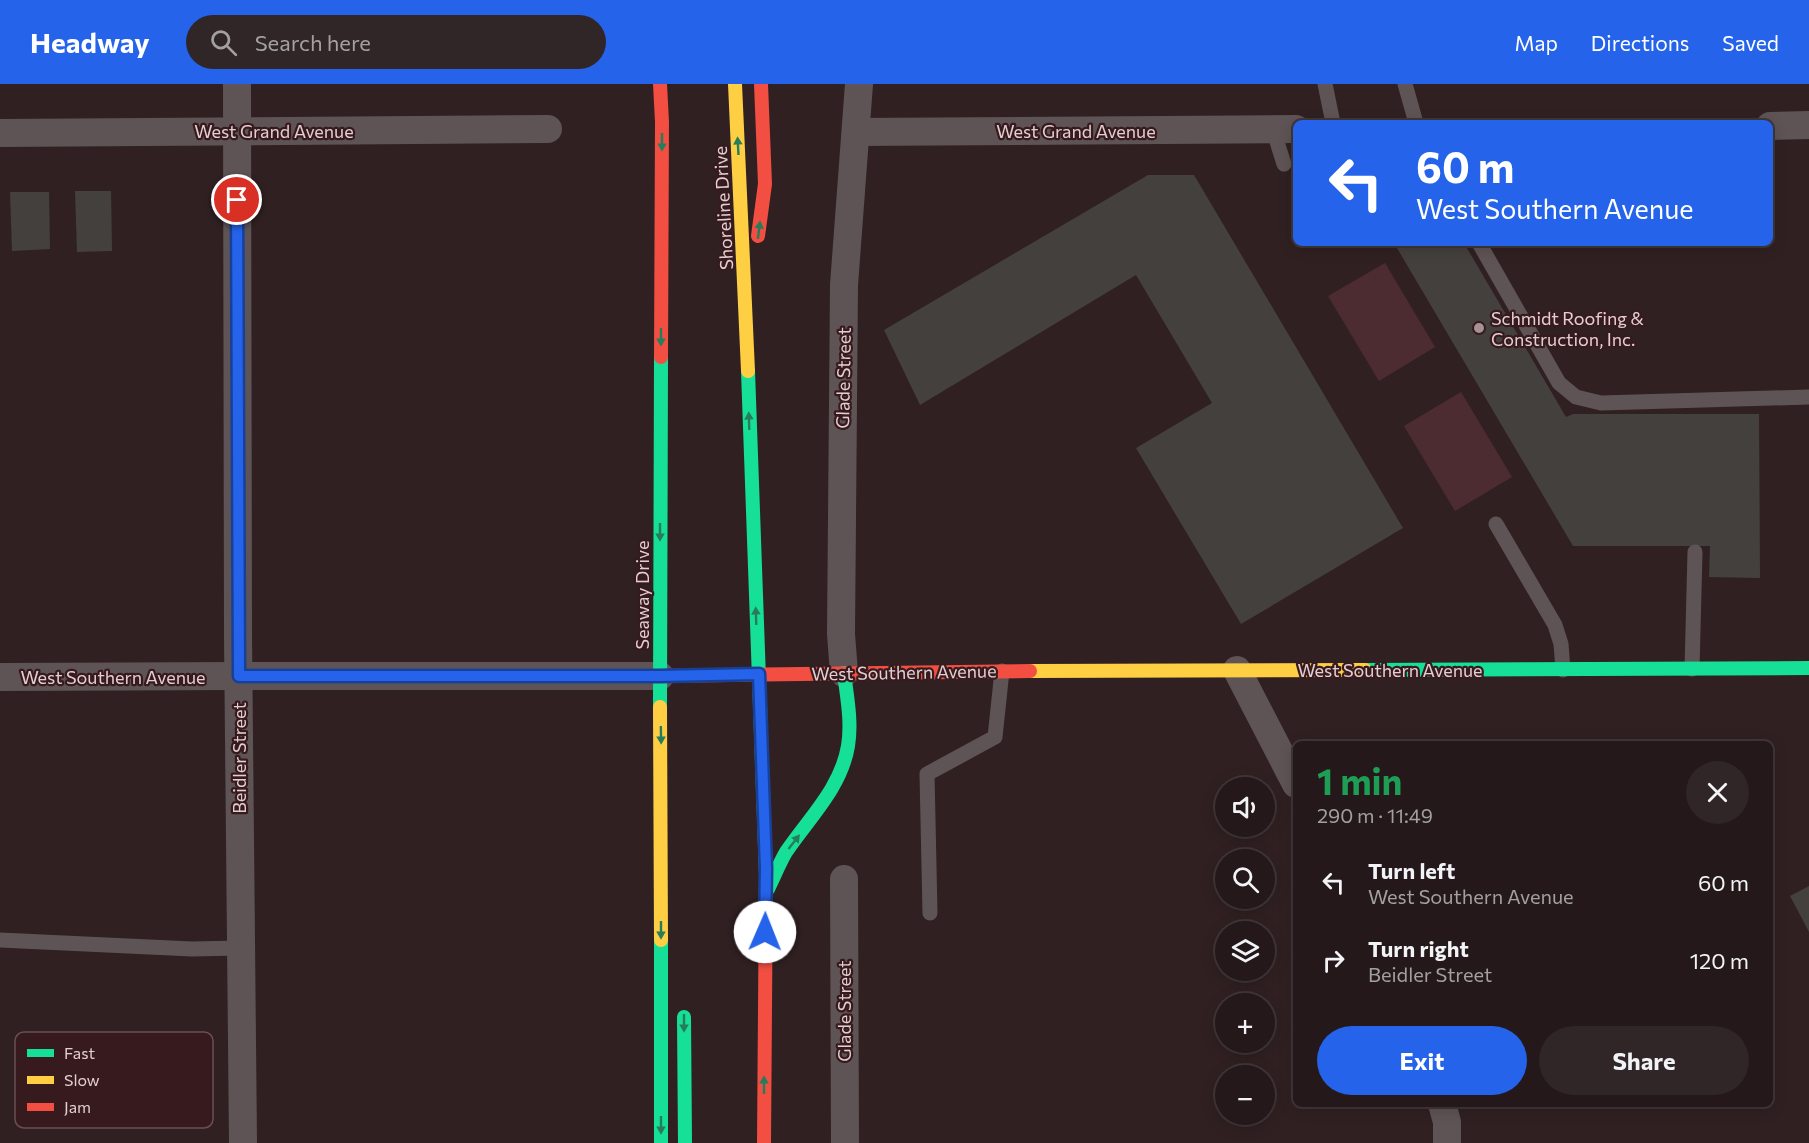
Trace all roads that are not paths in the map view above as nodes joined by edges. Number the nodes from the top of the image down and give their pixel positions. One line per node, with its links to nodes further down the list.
1 (237, 84): 14 (street, Beidler Street)
2 (660, 84): 31 (main road, Seaway Drive, one-way to 31)
3 (735, 84): 19 (main road, Shoreline Drive, one-way to 3)
4 (761, 84): 19 (main road, one-way to 4)
5 (859, 84): 15 (street, Glade Street)
6 (1325, 84): 8 (lane)
7 (1405, 84): 9 (lane)
8 (1332, 120)
9 (1415, 120)
10 (1809, 125): 11 (street)
11 (1773, 126)
12 (548, 129): 14 (street, West Grand Avenue)
13 (1285, 129): 15 (street, West Grand Avenue); 17 (lane)
14 (237, 131): 16 (street, West Grand Avenue); 30 (street, Beidler Street)
15 (856, 132): 28 (street, Glade Street)
16 (0, 133)
17 (1284, 165)
18 (1481, 246): 20 (lane)
19 (747, 330): 29 (main road, one-way to 19)
20 (1809, 397)
21 (1496, 524): 26 (lane)
22 (1695, 552): 24 (lane)
23 (1809, 668): 24 (main road, West Southern Avenue)
24 (1692, 669): 26 (main road, West Southern Avenue)
25 (1237, 670): 26 (main road, West Southern Avenue); 27 (main road, West Southern Avenue); 34 (street)
26 (1563, 670)
27 (1002, 671): 28 (main road, West Southern Avenue); 38 (lane)
28 (844, 673): 29 (main road, West Southern Avenue); 37 (main road, one-way to 28)
29 (759, 674): 31 (main road, West Southern Avenue); 37 (main road)
30 (239, 676): 31 (street, West Southern Avenue); 32 (street, West Southern Avenue); 40 (street, Beidler Street)
31 (660, 676): 33 (main road, Seaway Drive, one-way to 33)
32 (0, 678)
33 (661, 759): 35 (main road); 44 (main road, Seaway Drive, one-way to 44)
34 (1293, 778)
35 (672, 780)
36 (844, 879): 47 (street, Glade Street)
37 (766, 893): 46 (main road, one-way to 37)
38 (930, 913)
39 (0, 940): 40 (lane)
40 (241, 948): 43 (street, Beidler Street)
41 (684, 1003): 45 (main road, one-way to 45)
42 (1443, 1107): 48 (street)
43 (243, 1143)
44 (661, 1143)
45 (685, 1143)
46 (764, 1143)
47 (844, 1143)
48 (1447, 1143)

